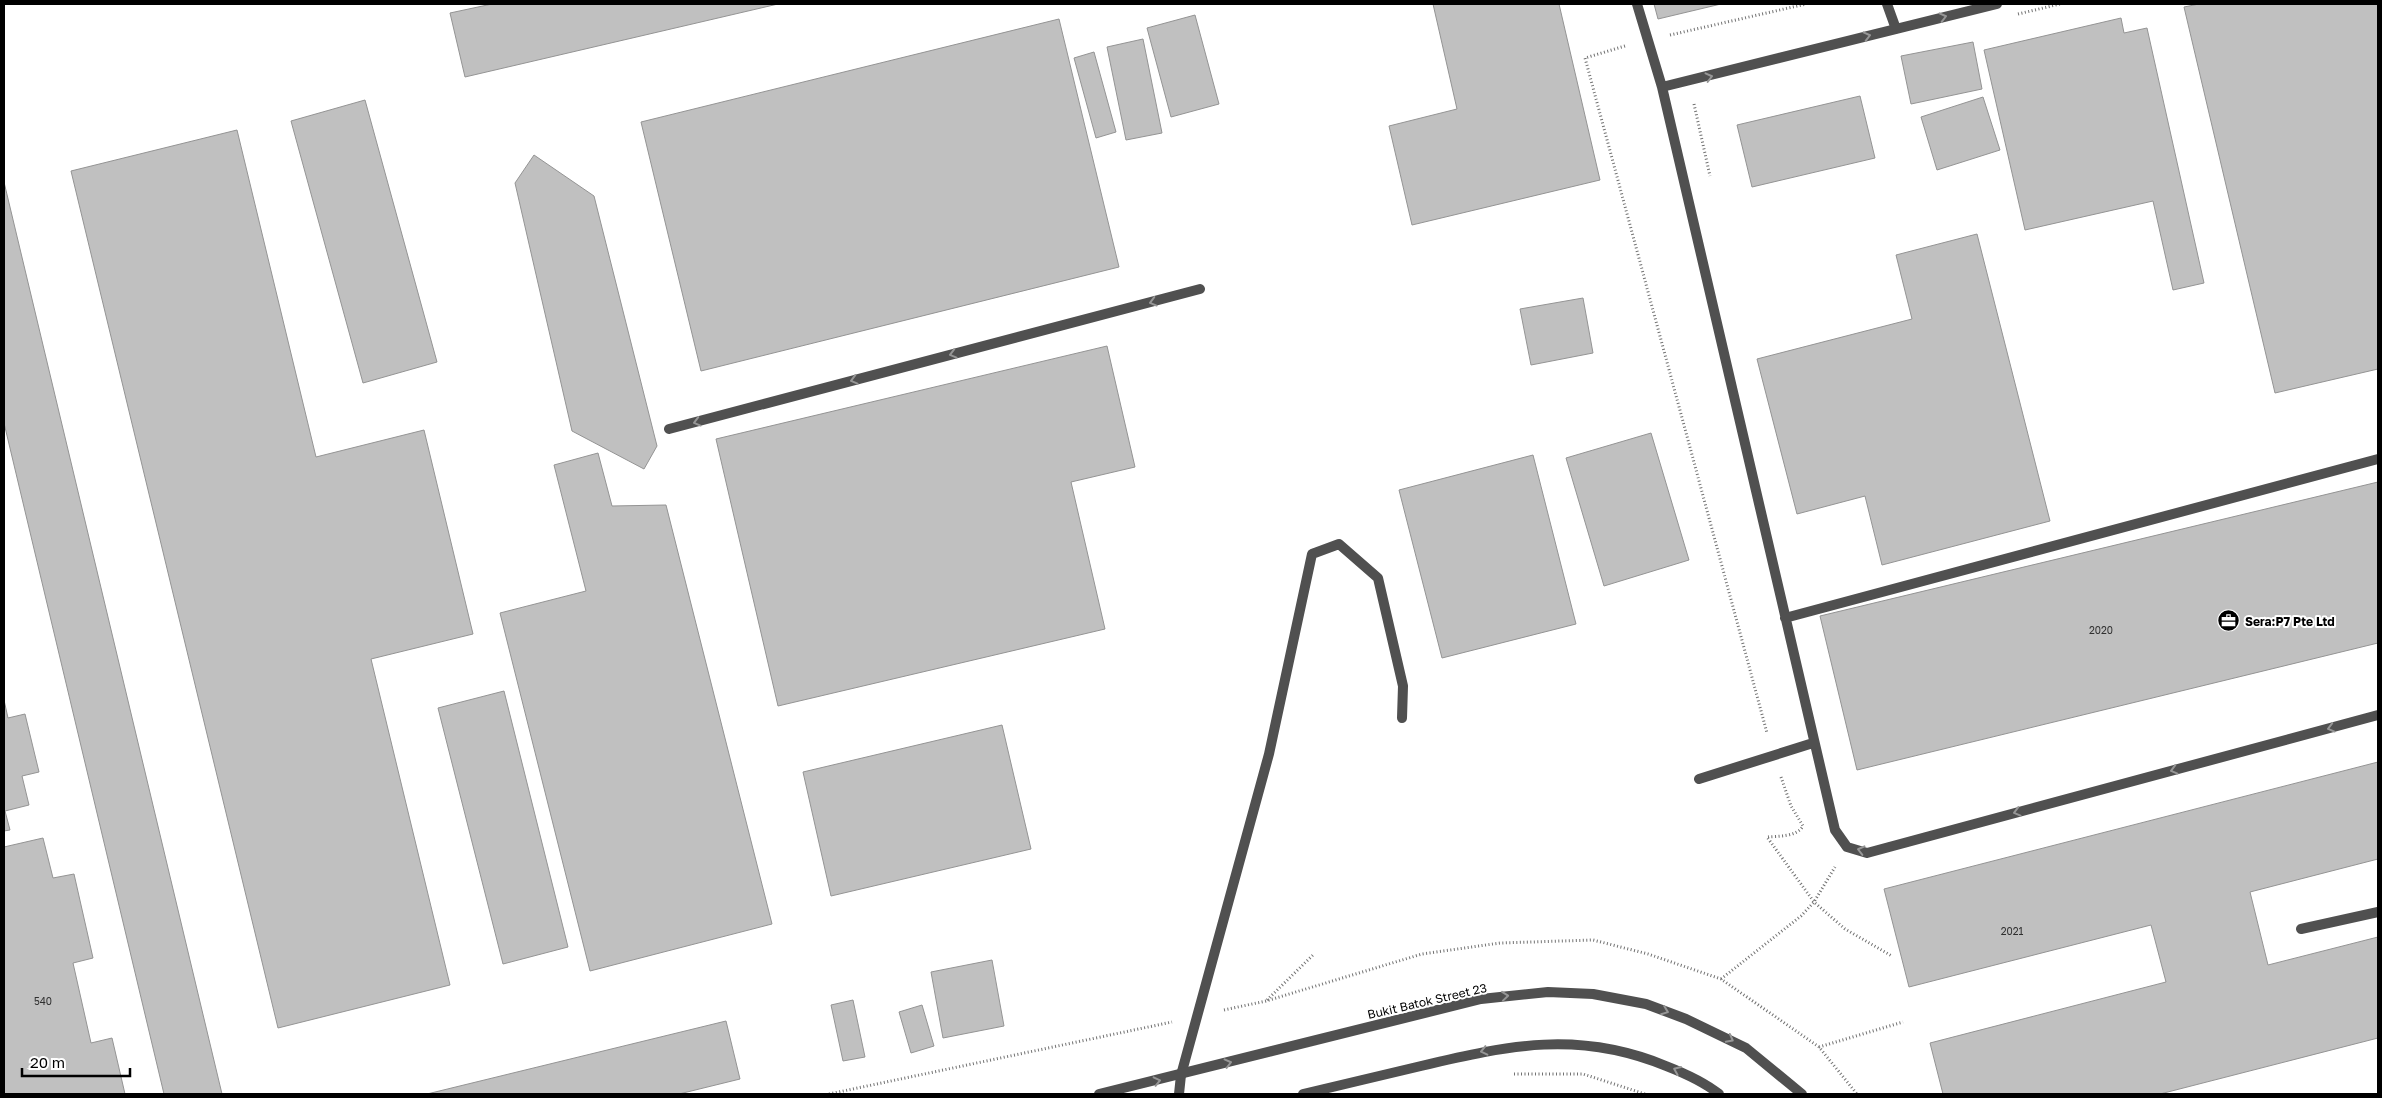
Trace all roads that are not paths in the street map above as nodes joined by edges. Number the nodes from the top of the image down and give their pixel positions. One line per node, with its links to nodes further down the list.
1 (1637, 4): 5 (street)
2 (1887, 4): 4 (street)
3 (1997, 4): 4 (street, one-way to 3)
4 (1896, 29): 5 (street, one-way to 4)
5 (1662, 87): 9 (street)
6 (1200, 289): 7 (street, one-way to 7)
7 (669, 429)
8 (2378, 459): 9 (street)
9 (1786, 618): 12 (street)
10 (2378, 715): 12 (street, one-way to 12)
11 (1402, 718): 16 (street)
12 (1814, 744): 13 (street)
13 (1699, 778)
14 (2378, 912): 15 (street)
15 (2301, 929)
16 (1181, 1075): 17 (street, Bukit Batok Street 23, one-way to 16); 18 (street); 21 (street, Bukit Batok Street 23, one-way to 21)
17 (1099, 1094)
18 (1179, 1094)
19 (1303, 1094): 20 (street, one-way to 19)
20 (1720, 1094)
21 (1802, 1094)

